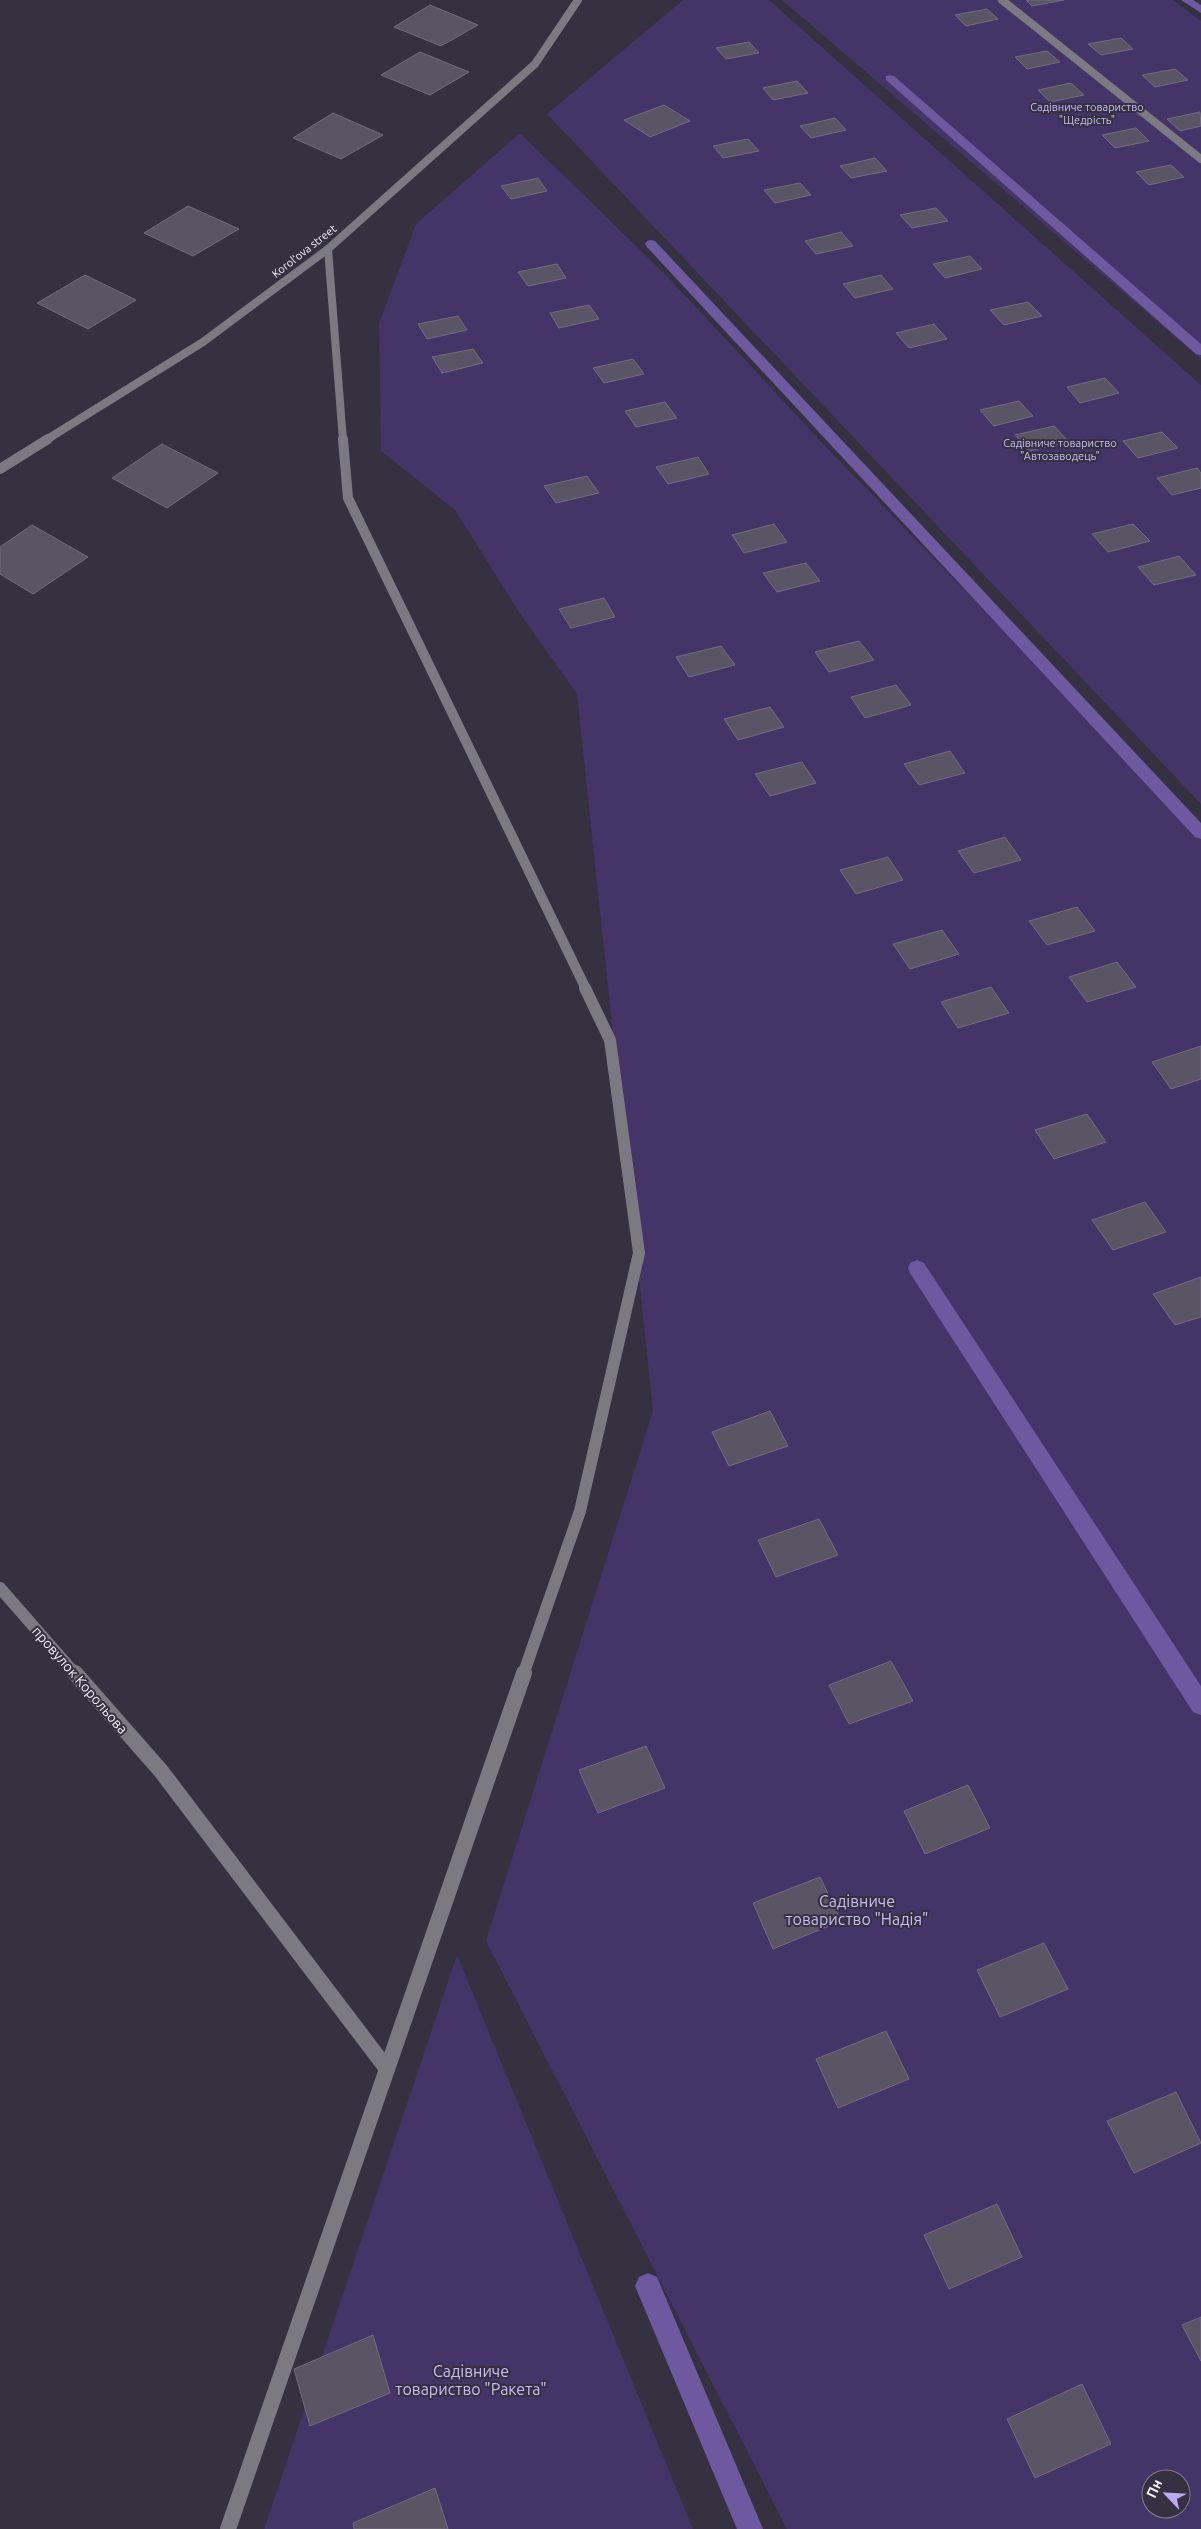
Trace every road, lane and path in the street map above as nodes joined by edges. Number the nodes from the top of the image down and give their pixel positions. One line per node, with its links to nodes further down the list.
1 (578, 0): 4 (street, Korolʹova street)
2 (1002, 0): 3 (street)
3 (1201, 160)
4 (328, 249): 5 (street, Korolʹova street); 7 (street)
5 (0, 468)
6 (0, 1588): 7 (street, провулок Корольова)
7 (387, 2070): 8 (street)
8 (228, 2529)

